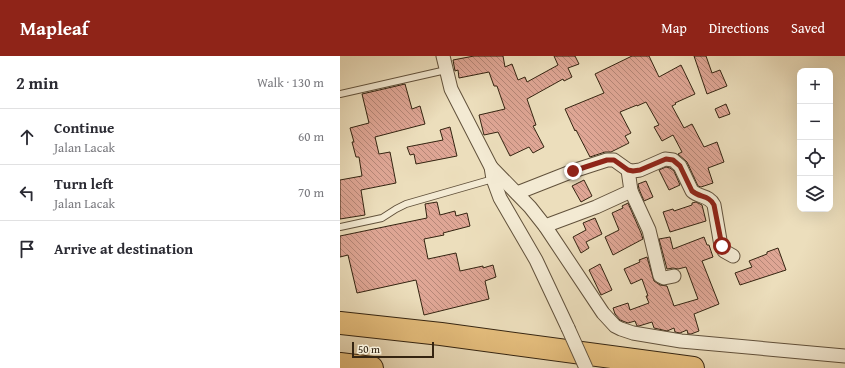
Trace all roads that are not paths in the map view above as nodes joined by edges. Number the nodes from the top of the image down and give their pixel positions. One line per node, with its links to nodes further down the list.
1 (443, 56): 2 (street)
2 (446, 70): 3 (lane); 5 (street)
3 (340, 94)
4 (628, 170): 6 (street); 7 (street); 10 (street)
5 (492, 173): 7 (street); 9 (lane); 16 (street, bridge)
6 (631, 191): 8 (street); 11 (street)
7 (517, 193): 8 (street)
8 (545, 226): 13 (street)
9 (340, 227)
10 (733, 256)
11 (674, 276)
12 (340, 324): 17 (highway)
13 (845, 356)
14 (340, 364): 15 (highway)
15 (372, 368)
16 (586, 368)
17 (693, 368)

